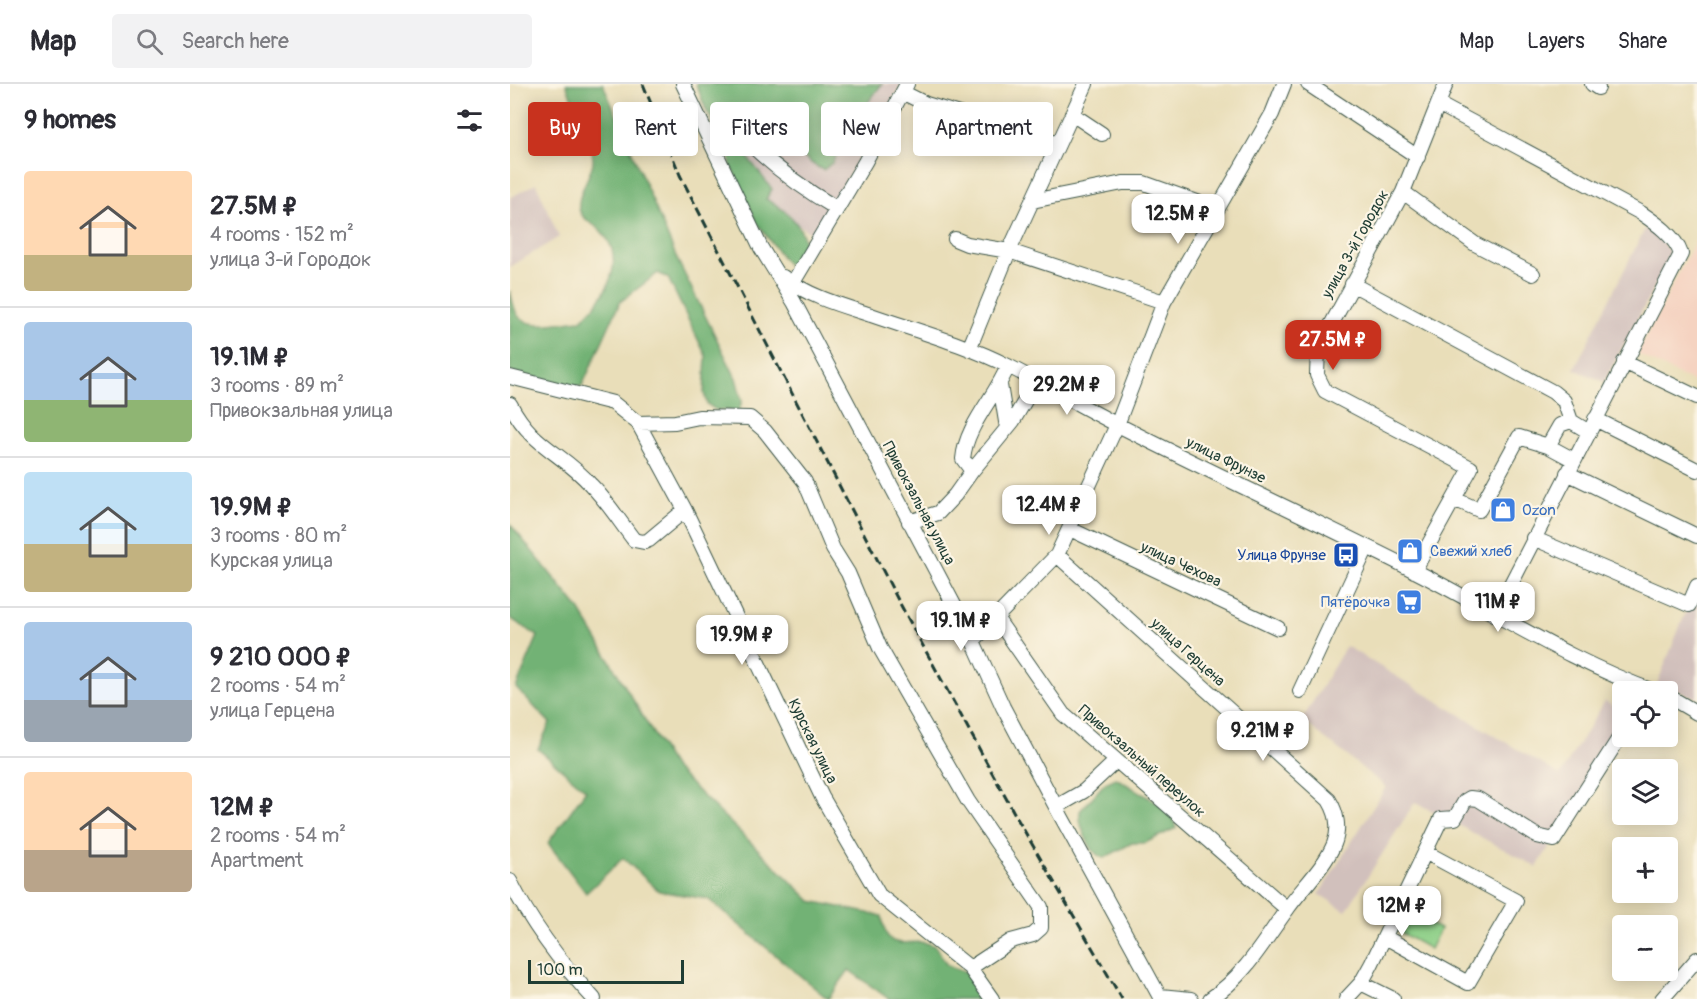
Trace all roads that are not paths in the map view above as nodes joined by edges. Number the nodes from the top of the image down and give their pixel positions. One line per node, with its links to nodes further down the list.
1 (683, 84): 10 (street, Привокзальная улица)
2 (1086, 84): 8 (street)
3 (1284, 84): 18 (street)
4 (1308, 84): 14 (street)
5 (1446, 84): 7 (street, улица 3-й Городок)
6 (905, 88): 11 (street); 17 (street)
7 (1438, 104): 14 (street, улица 3-й Городок); 26 (street)
8 (1072, 114): 9 (street); 11 (street)
9 (1102, 134)
10 (710, 141)
11 (1058, 144): 16 (street)
12 (717, 156): 23 (street, Привокзальная улица)
13 (763, 156): 17 (street)
14 (1418, 157): 15 (street, улица 3-й Городок)
15 (1403, 192): 21 (street); 22 (street, улица 3-й Городок)
16 (1032, 201): 18 (street); 20 (street)
17 (836, 208): 23 (street)
18 (1217, 209): 24 (street)
19 (955, 239): 20 (street)
20 (1009, 251): 24 (street); 25 (street)
21 (1533, 274)
22 (1352, 284): 33 (street); 43 (street, улица 3-й Городок)
23 (790, 287): 25 (street, улица Фрунзе); 45 (street, Привокзальная улица)
24 (1164, 302): 35 (street)
25 (969, 349): 27 (street, улица Фрунзе)
26 (1624, 362): 31 (street); 36 (street)
27 (1008, 366): 29 (street, улица Фрунзе); 30 (street)
28 (512, 378): 32 (street); 34 (street, Курская улица)
29 (1036, 382): 35 (street, улица Фрунзе); 37 (street)
30 (1000, 385): 37 (street); 41 (street)
31 (1697, 397)
32 (510, 402): 44 (street)
33 (1571, 421): 36 (street); 38 (street)
34 (638, 423): 44 (street, Курская улица); 70 (street)
35 (1118, 425): 46 (street); 49 (street, улица Фрунзе)
36 (1592, 425): 39 (street); 40 (street)
37 (1007, 428): 41 (street)
38 (1548, 446): 39 (street); 43 (street)
39 (1574, 460): 42 (street)
40 (1697, 470)
41 (972, 471): 45 (street)
42 (1567, 473): 47 (street); 48 (street)
43 (1454, 499): 51 (street, улица 3-й Городок)
44 (685, 510): 70 (street, Курская улица)
45 (909, 522): 57 (street, Привокзальная улица)
46 (1070, 529): 50 (street); 56 (street, улица Чехова)
47 (1697, 536)
48 (1533, 538): 53 (street); 54 (street)
49 (1367, 547): 51 (street, улица Фрунзе); 59 (street)
50 (1057, 555): 55 (street); 67 (street, улица Герцена)
51 (1414, 571): 54 (street, улица Фрунзе)
52 (1697, 586): 53 (street)
53 (1693, 606)
54 (1496, 613): 58 (street, улица Фрунзе)
55 (997, 619): 57 (street); 63 (street, Привокзальный переулок)
56 (1278, 627)
57 (973, 641): 64 (street, Привокзальная улица)
58 (1625, 681)
59 (1300, 691)
60 (1678, 702): 61 (street)
61 (1697, 713)
62 (1613, 747): 65 (street)
63 (1116, 761): 64 (street); 67 (street, Привокзальный переулок)
64 (1056, 807): 72 (street, Привокзальная улица)
65 (1425, 852): 68 (street); 68 (street)
66 (510, 881): 73 (street)
67 (1287, 909): 76 (street, улица Герцена)
68 (1385, 937): 71 (street)
69 (1697, 960): 79 (street)
70 (970, 968): 74 (street, Курская улица)
71 (1361, 983): 77 (street); 78 (street)
72 (1160, 998): 75 (street)
73 (594, 999)
74 (992, 999)
75 (1191, 999)
76 (1210, 999)
77 (1346, 999)
78 (1393, 999)
79 (1662, 999)

